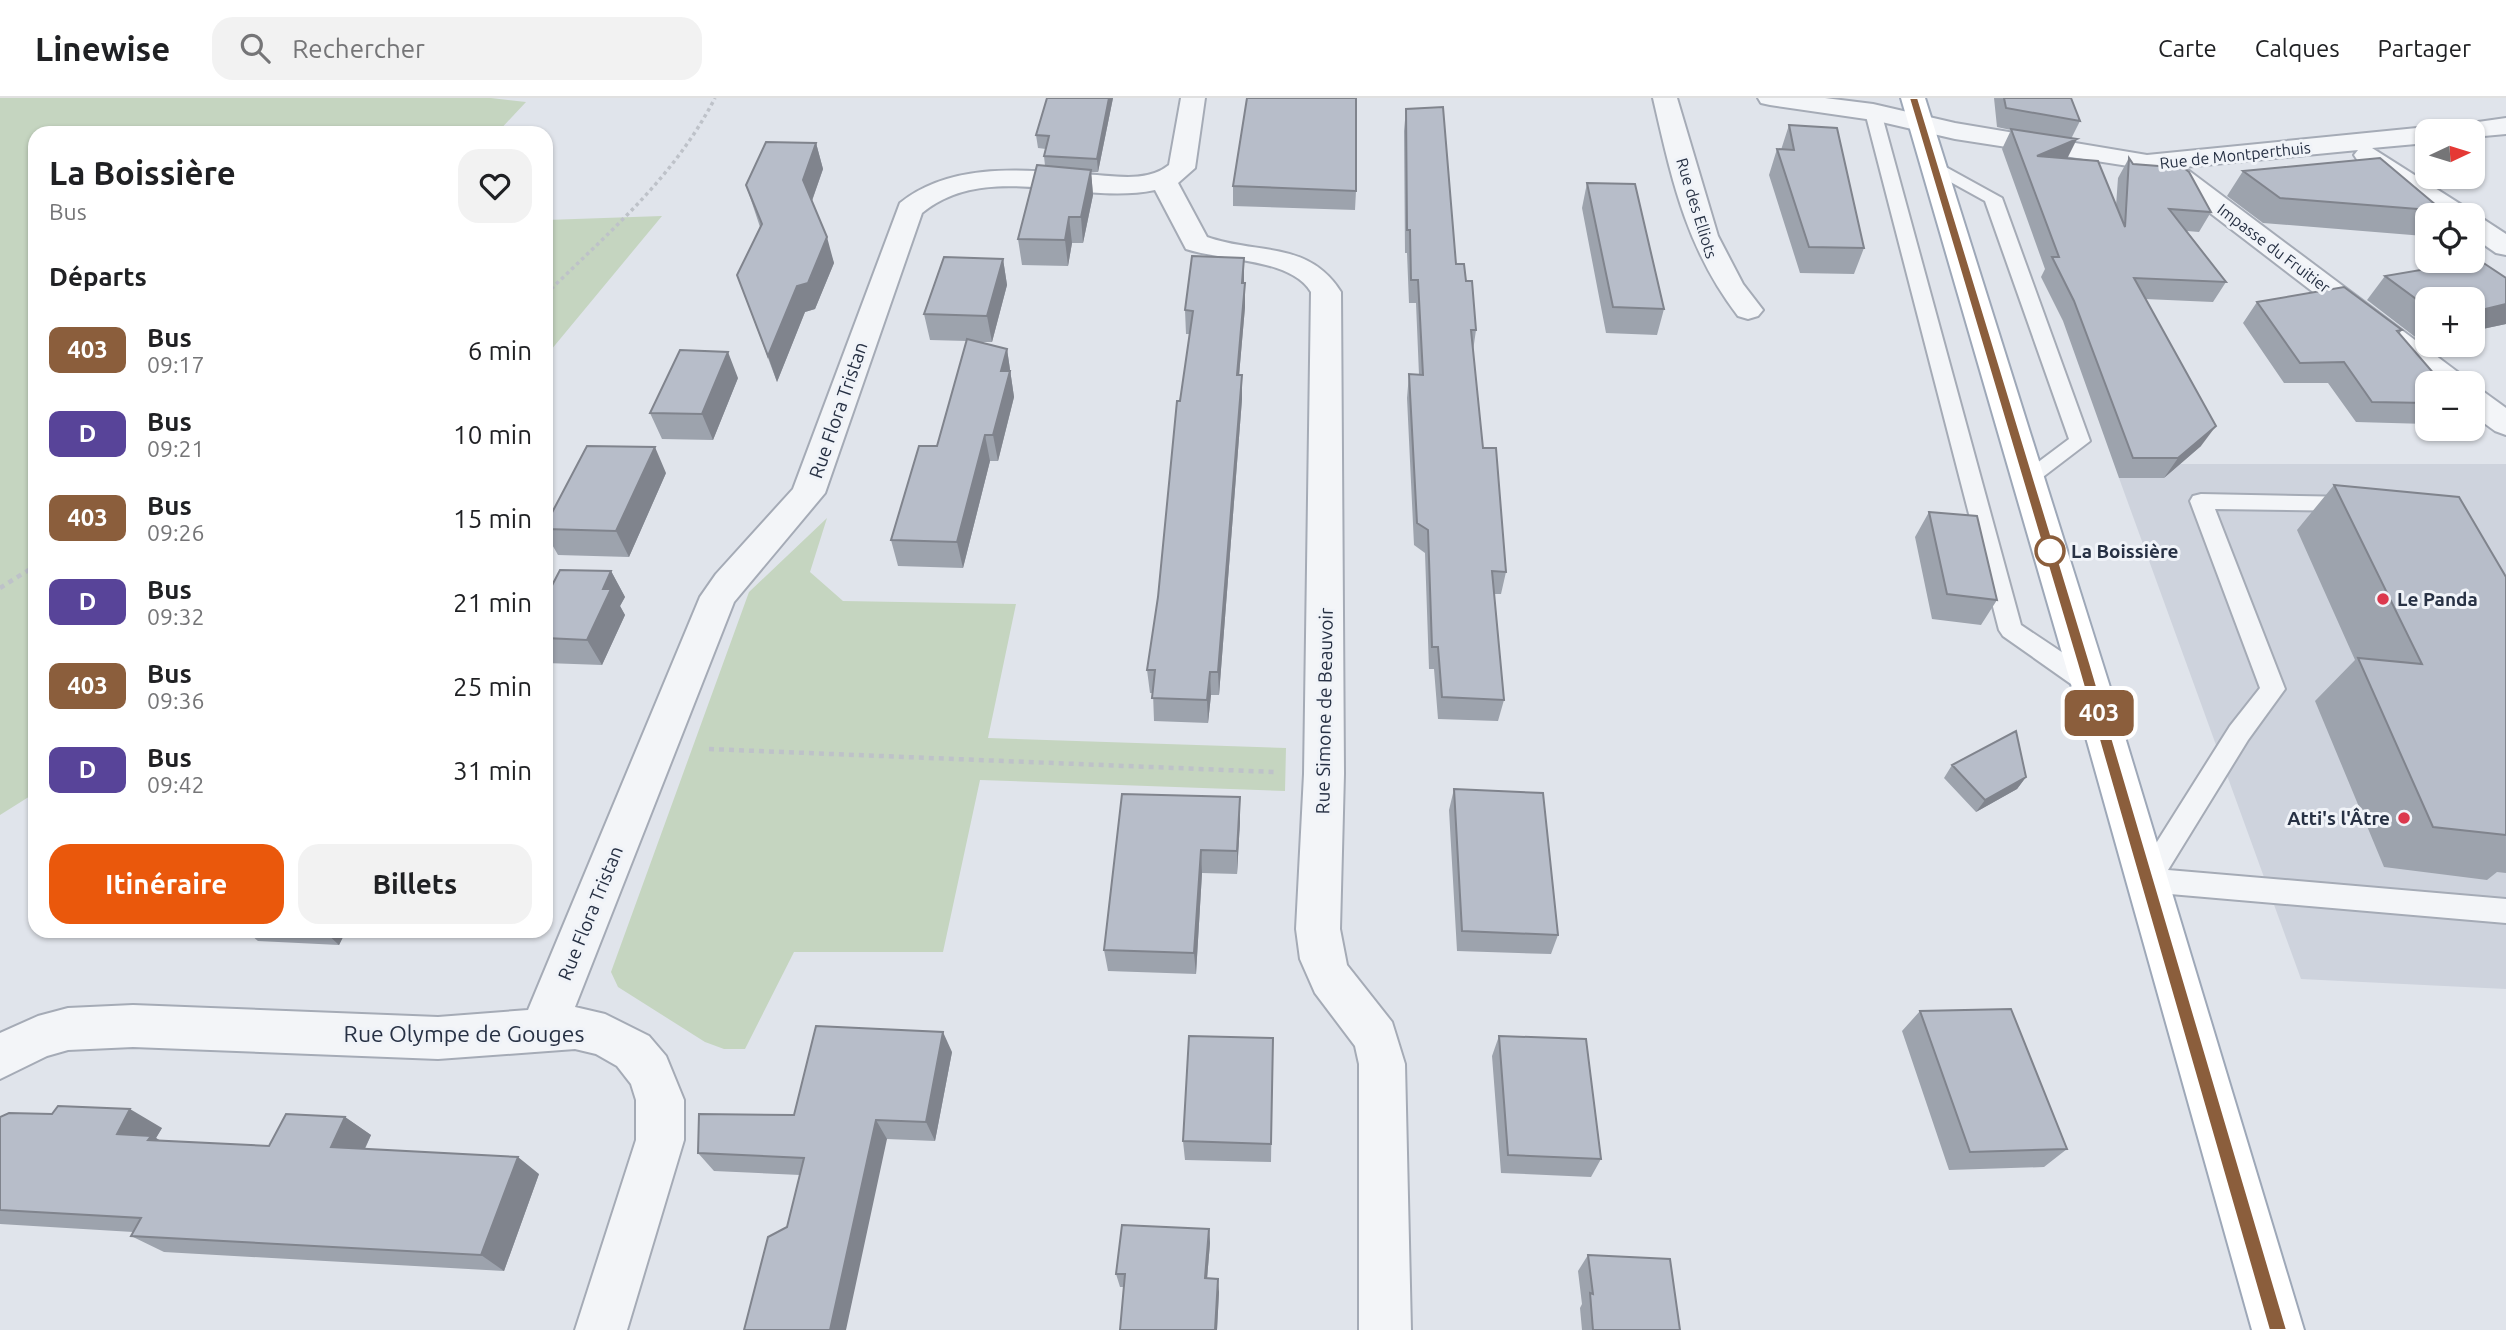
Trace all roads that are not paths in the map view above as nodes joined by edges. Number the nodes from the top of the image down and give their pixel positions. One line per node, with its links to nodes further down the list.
1 (1193, 98): 12 (street)
2 (1665, 98): 16 (street, Rue des Elliots)
3 (1770, 98): 5 (street, Rue de Montperthuis)
4 (1918, 105): 5 (street, Rue de Montperthuis); 10 (street, Rue de Montperthuis); 11 (main road)
5 (1873, 112): 22 (lane)
6 (2506, 126): 7 (street)
7 (2485, 128)
8 (2415, 136): 9 (street, Rue de Montperthuis)
9 (2349, 143): 10 (street, Rue de Montperthuis); 13 (street)
10 (2163, 164): 17 (street, Impasse du Fruitier)
11 (1933, 165): 20 (main road); 20 (lane)
12 (1163, 181): 25 (street, Rue Flora Tristan); 28 (street, Rue Simone de Beauvoir)
13 (2440, 203)
14 (2485, 233): 15 (street)
15 (2506, 247)
16 (1748, 310)
17 (2436, 371)
18 (2485, 408): 19 (street)
19 (2506, 424)
20 (2028, 478): 22 (main road)
21 (2380, 504): 23 (lane)
22 (2090, 684): 23 (main road)
23 (2147, 880): 24 (lane); 29 (main road)
24 (2506, 911)
25 (542, 1032): 26 (street, Rue Olympe de Gouges); 27 (street, Rue Olympe de Gouges)
26 (0, 1056)
27 (601, 1330)
28 (1385, 1330)
29 (2278, 1330)

